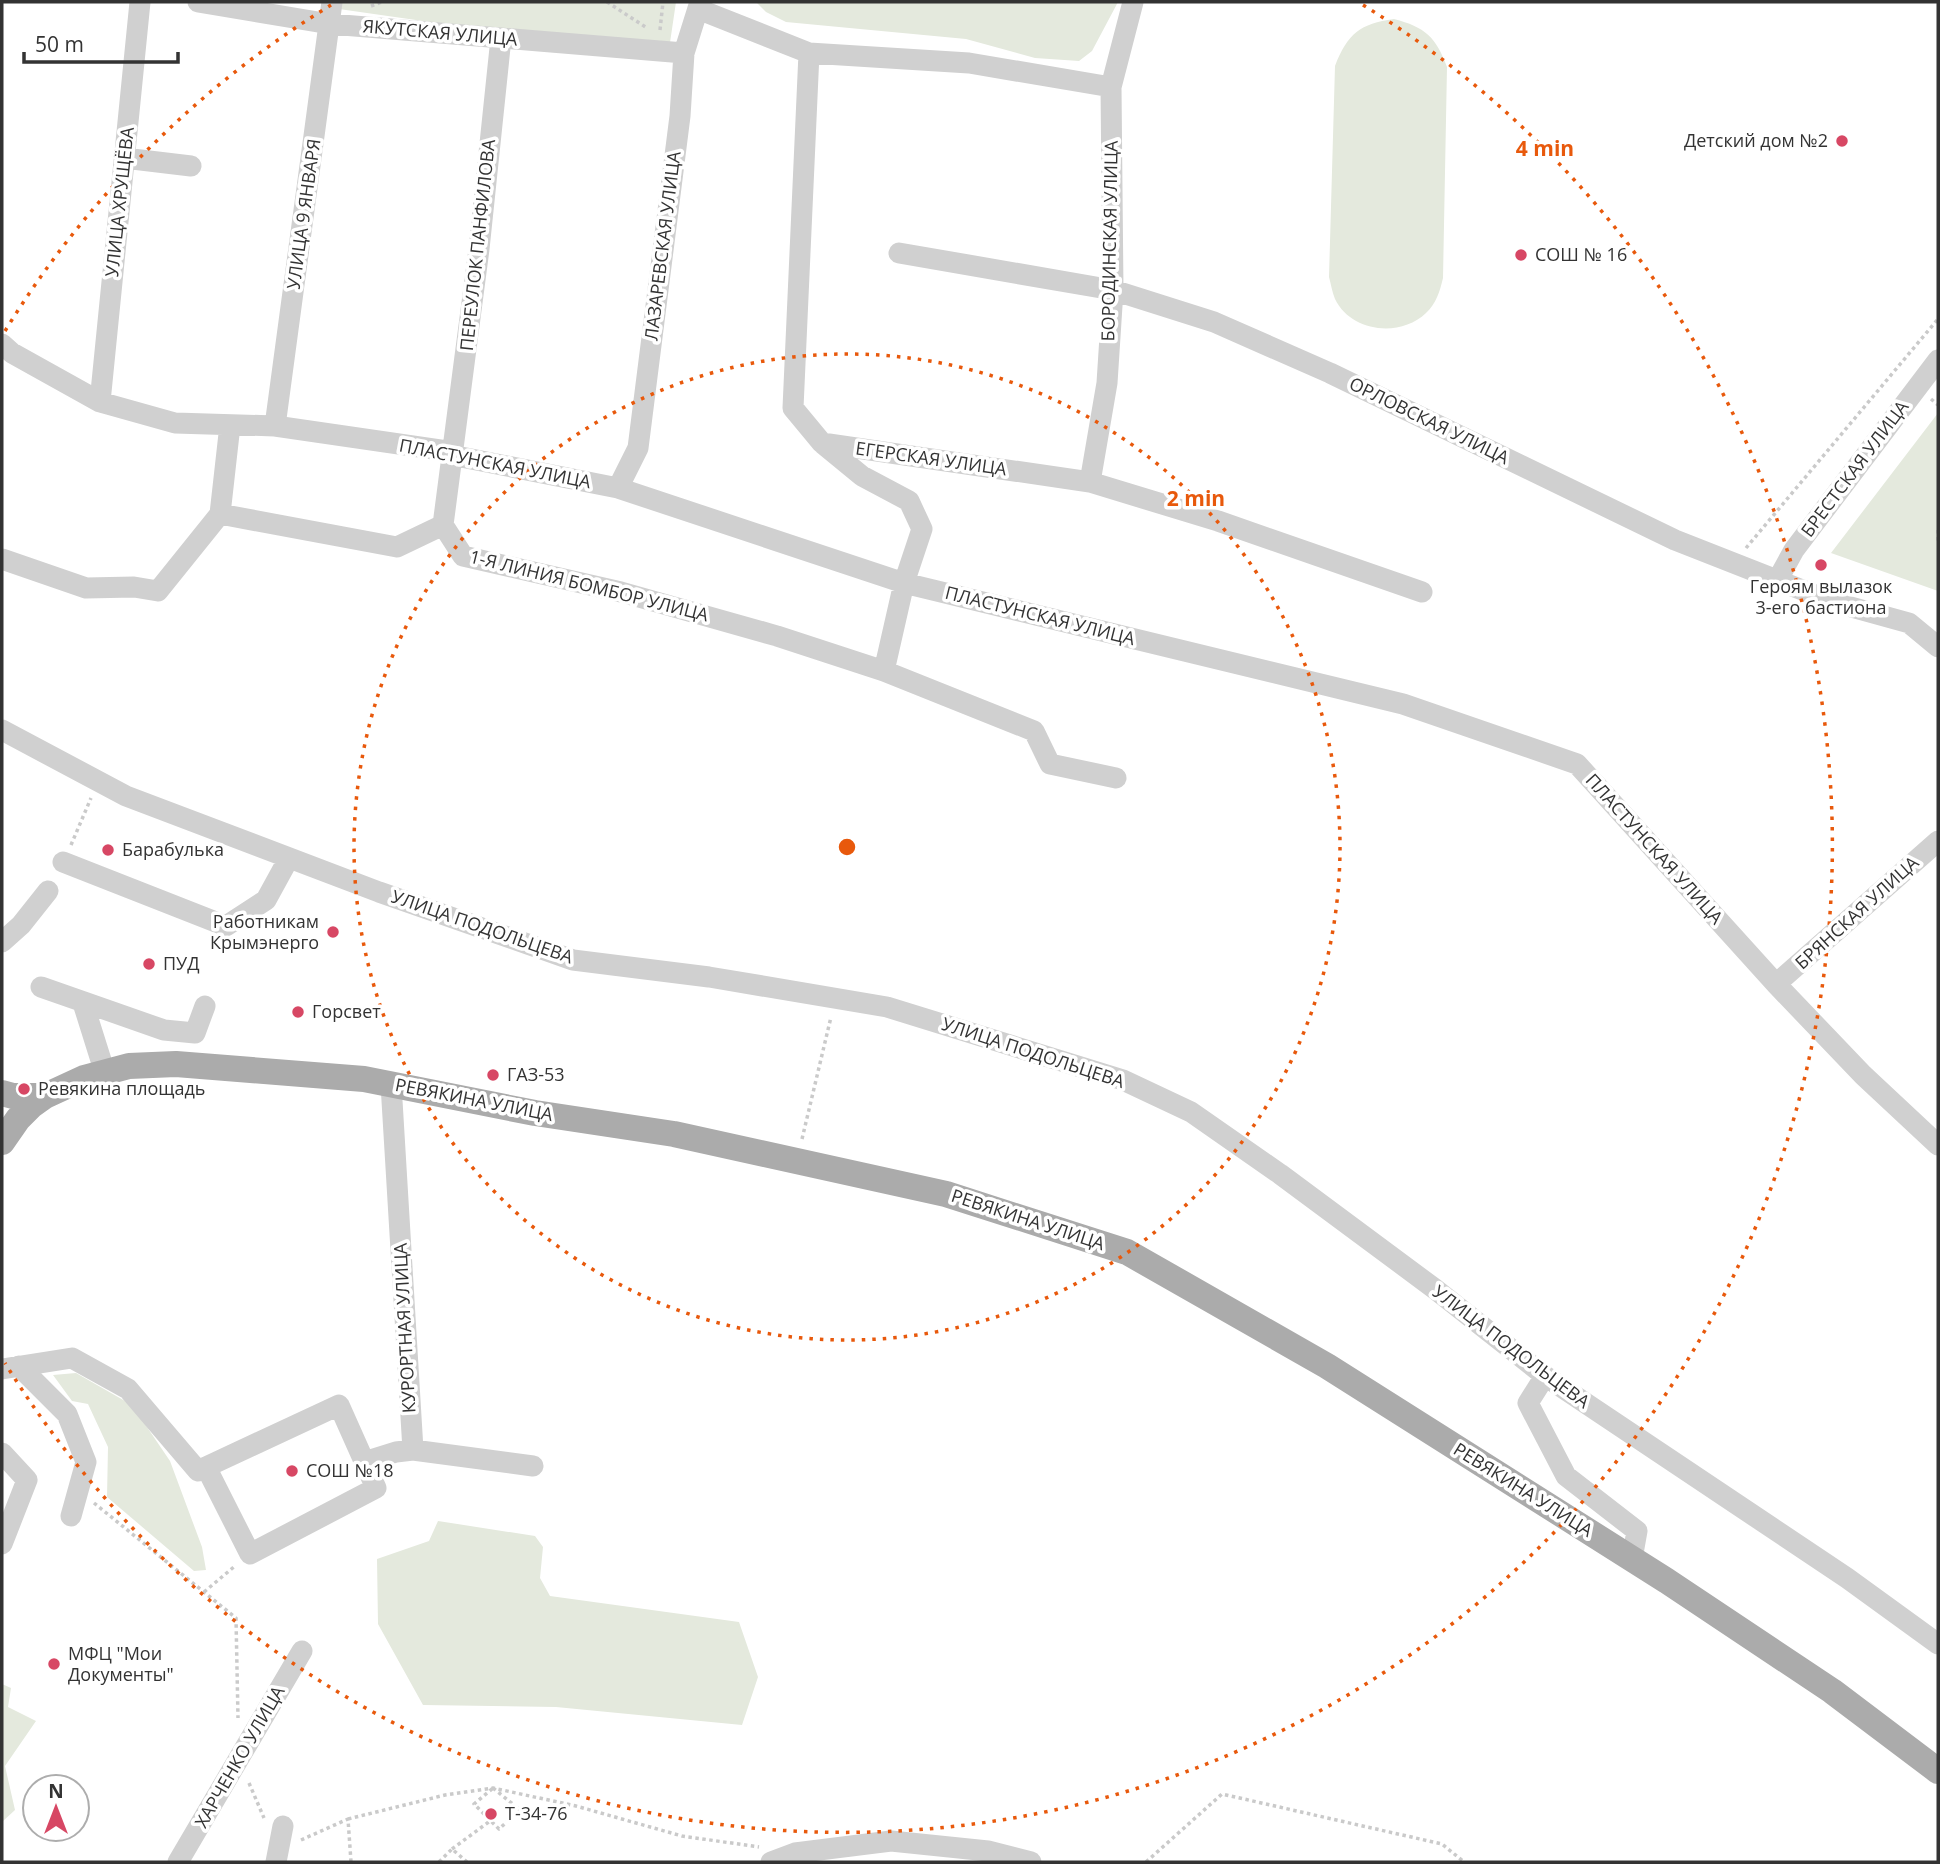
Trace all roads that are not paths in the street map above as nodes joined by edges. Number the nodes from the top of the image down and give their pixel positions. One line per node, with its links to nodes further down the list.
1 (140, 2): 11 (street, УЛИЦА ХРУЩЁВА)
2 (198, 2): 6 (street, ЯКУТСКАЯ УЛИЦА)
3 (332, 2): 6 (street, УЛИЦА 9 ЯНВАРЯ)
4 (1133, 2): 10 (street, БОРОДИНСКАЯ УЛИЦА)
5 (699, 5): 8 (street, ЛАЗАРЕВСКАЯ УЛИЦА); 9 (street)
6 (330, 24): 7 (street, ЯКУТСКАЯ УЛИЦА); 19 (street, УЛИЦА 9 ЯНВАРЯ)
7 (500, 38): 8 (street, ЯКУТСКАЯ УЛИЦА); 21 (street, ПЕРЕУЛОК ПАНФИЛОВА)
8 (684, 53): 23 (street, ЛАЗАРЕВСКАЯ УЛИЦА)
9 (809, 53): 10 (street); 20 (street)
10 (1111, 87): 14 (street, БОРОДИНСКАЯ УЛИЦА)
11 (124, 158): 12 (street); 17 (street, УЛИЦА ХРУЩЁВА)
12 (191, 166)
13 (900, 253): 14 (street, ОРЛОВСКАЯ УЛИЦА)
14 (1113, 290): 22 (street, БОРОДИНСКАЯ УЛИЦА); 27 (street, ОРЛОВСКАЯ УЛИЦА)
15 (2, 344): 17 (street, ПЛАСТУНСКАЯ УЛИЦА)
16 (1938, 360): 27 (street, БРЕСТСКАЯ УЛИЦА)
17 (100, 402): 18 (street, ПЛАСТУНСКАЯ УЛИЦА)
18 (230, 425): 19 (street, ПЛАСТУНСКАЯ УЛИЦА); 24 (street)
19 (275, 426): 21 (street, ПЛАСТУНСКАЯ УЛИЦА)
20 (822, 443): 22 (street, ЕГЕРСКАЯ УЛИЦА); 28 (street)
21 (454, 452): 23 (street, ПЛАСТУНСКАЯ УЛИЦА); 25 (street, ПЕРЕУЛОК ПАНФИЛОВА)
22 (1090, 482): 29 (street, ЕГЕРСКАЯ УЛИЦА)
23 (618, 488): 28 (street, ПЛАСТУНСКАЯ УЛИЦА)
24 (220, 514): 25 (street); 26 (street)
25 (443, 525): 31 (street, 1-Я ЛИНИЯ БОМБОР УЛИЦА)
26 (2, 559)
27 (1777, 581): 30 (street, ОРЛОВСКАЯ УЛИЦА)
28 (904, 583): 31 (street); 39 (street, ПЛАСТУНСКАЯ УЛИЦА)
29 (1422, 592)
30 (1938, 647)
31 (884, 671): 33 (street, 1-Я ЛИНИЯ БОМБОР УЛИЦА)
32 (2, 730): 35 (street, УЛИЦА ПОДОЛЬЦЕВА)
33 (1116, 778)
34 (1938, 841): 39 (street, БРЯНСКАЯ УЛИЦА)
35 (289, 858): 36 (street); 50 (street, УЛИЦА ПОДОЛЬЦЕВА)
36 (63, 862)
37 (48, 891): 38 (street)
38 (2, 942)
39 (1776, 984): 48 (street, ПЛАСТУНСКАЯ УЛИЦА)
40 (41, 987): 41 (street)
41 (83, 1003): 42 (street); 43 (street)
42 (205, 1006)
43 (105, 1073): 44 (main road, РЕВЯКИНА УЛИЦА); 46 (main road, РЕВЯКИНА УЛИЦА)
44 (391, 1084): 51 (street, КУРОРТНАЯ УЛИЦА); 58 (main road, РЕВЯКИНА УЛИЦА)
45 (2, 1093): 46 (main road)
46 (45, 1097): 47 (main road, РЕВЯКИНА УЛИЦА)
47 (2, 1142)
48 (1938, 1145)
49 (11, 1368): 55 (street); 56 (street)
50 (1545, 1377): 58 (street); 59 (street, УЛИЦА ПОДОЛЬЦЕВА)
51 (413, 1450): 53 (street); 54 (street)
52 (2, 1453): 57 (street)
53 (364, 1462): 55 (street); 55 (street)
54 (533, 1466)
55 (206, 1467)
56 (71, 1516)
57 (2, 1545)
58 (1632, 1559): 61 (main road, РЕВЯКИНА УЛИЦА)
59 (1938, 1644)
60 (302, 1651): 64 (street, ХАРЧЕНКО УЛИЦА)
61 (1938, 1771)
62 (283, 1826): 63 (street)
63 (277, 1856)
64 (178, 1862)
65 (771, 1862): 66 (street)
66 (1031, 1862)

